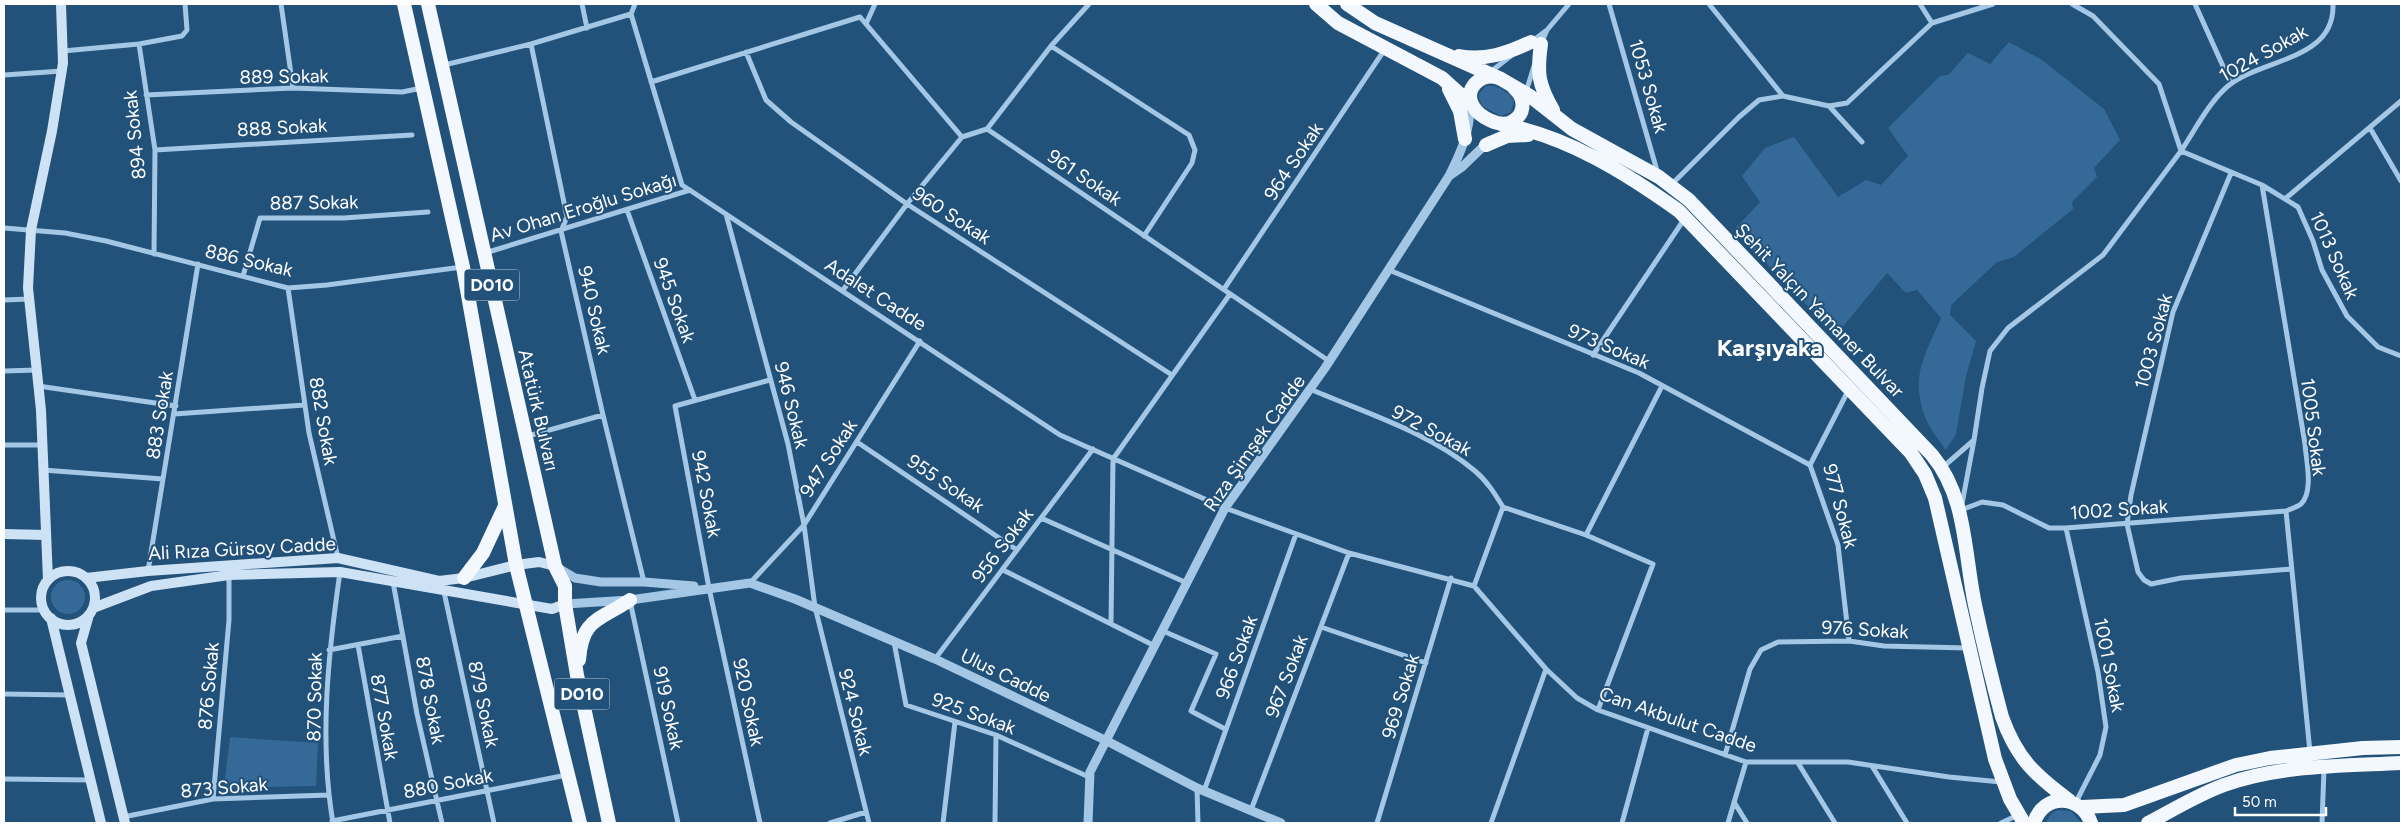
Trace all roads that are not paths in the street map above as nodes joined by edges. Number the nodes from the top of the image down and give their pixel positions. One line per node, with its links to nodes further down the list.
1 (61, 4): 30 (main road)
2 (185, 4): 26 (street)
3 (281, 4): 40 (street)
4 (404, 4): 41 (highway, D010)
5 (428, 4): 33 (highway, Atatürk Bulvarı / D010)
6 (582, 4): 23 (street)
7 (634, 4): 20 (street)
8 (875, 4): 22 (street)
9 (1089, 4): 28 (street)
10 (1316, 4): 29 (highway)
11 (1347, 4): 32 (highway, Şehit Yalçın Yamaner Bulvar)
12 (1568, 4): 24 (street)
13 (1609, 4): 62 (street, 1053 Sokak)
14 (1709, 4): 44 (street)
15 (1920, 4): 21 (street)
16 (1993, 4): 21 (street)
17 (2072, 4): 59 (street)
18 (2195, 4): 39 (street)
19 (2333, 4): 39 (street, 1024 Sokak)
20 (631, 14): 23 (street); 38 (street, Adalet Cadde)
21 (1932, 23): 47 (street)
22 (866, 24): 31 (street); 53 (street)
23 (587, 28): 27 (street)
24 (1547, 30): 25 (street); 25 (street)
25 (1536, 43): 32 (highway); 36 (street); 43 (street); 48 (highway)
26 (139, 44): 30 (street); 42 (street, 894 Sokak)
27 (531, 44): 33 (street); 75 (street, 940 Sokak)
28 (1051, 46): 51 (street); 76 (street)
29 (1385, 48): 37 (highway); 85 (street, 964 Sokak)
30 (63, 51): 34 (main road)
31 (746, 52): 38 (street); 68 (street, 960 Sokak)
32 (1444, 53): 36 (highway, Şehit Yalçın Yamaner Bulvar)
33 (441, 66): 77 (highway, Atatürk Bulvarı / D010)
34 (62, 71): 35 (street); 74 (main road)
35 (4, 75)
36 (1491, 76): 43 (highway, Şehit Yalçın Yamaner Bulvar); 45 (highway)
37 (1442, 78): 45 (highway); 55 (highway)
38 (651, 82): 66 (street, Adalet Cadde)
39 (2231, 84): 59 (street, 1024 Sokak)
40 (293, 88): 41 (street, 889 Sokak); 42 (street, 889 Sokak)
41 (423, 88): 80 (highway, D010)
42 (146, 95): 58 (street, 894 Sokak)
43 (1521, 95): 48 (highway, Şehit Yalçın Yamaner Bulvar); 49 (highway)
44 (1784, 96): 47 (street); 65 (street)
45 (1471, 101): 49 (highway); 55 (street, Rıza Şimşek Cadde)
46 (2401, 101): 50 (street)
47 (1830, 106): 56 (street)
48 (1557, 117): 62 (highway, Şehit Yalçın Yamaner Bulvar)
49 (1508, 123): 54 (highway, Şehit Yalçın Yamaner Bulvar); 57 (street, Rıza Şimşek Cadde)
50 (2370, 128): 63 (street); 67 (street)
51 (987, 129): 53 (street); 76 (street, 961 Sokak)
52 (412, 136): 58 (street, 888 Sokak)
53 (962, 137): 68 (street)
54 (1551, 138): 57 (highway); 72 (highway, Şehit Yalçın Yamaner Bulvar)
55 (1465, 140): 61 (street, Rıza Şimşek Cadde)
56 (1862, 142)
57 (1486, 145): 61 (street, Rıza Şimşek Cadde)
58 (155, 150): 78 (street, 894 Sokak)
59 (2181, 152): 60 (street, 1013 Sokak); 107 (street, 1024 Sokak)
60 (2231, 173): 64 (street, 1013 Sokak); 123 (street, 1003 Sokak)
61 (1449, 176): 81 (street, Rıza Şimşek Cadde)
62 (1659, 177): 65 (highway, Şehit Yalçın Yamaner Bulvar)
63 (2401, 181)
64 (2262, 184): 67 (street, 1013 Sokak); 121 (street, 1005 Sokak)
65 (1671, 185): 114 (highway, Şehit Yalçın Yamaner Bulvar)
66 (690, 190): 69 (street, Av Ohan Eroğlu Sokağı); 71 (street, Adalet Cadde)
67 (2286, 198): 91 (street, 1013 Sokak)
68 (907, 204): 84 (street); 95 (street, 960 Sokak)
69 (627, 210): 75 (street, Av Ohan Eroğlu Sokağı); 101 (street, 945 Sokak)
70 (428, 212): 82 (street, 887 Sokak)
71 (726, 213): 84 (street, Adalet Cadde); 96 (street, 946 Sokak)
72 (1686, 218): 90 (street); 99 (highway, Şehit Yalçın Yamaner Bulvar)
73 (4, 228): 74 (street, 886 Sokak)
74 (31, 230): 78 (street, 886 Sokak); 87 (main road)
75 (562, 231): 77 (street, Av Ohan Eroğlu Sokağı); 105 (street, 940 Sokak)
76 (1144, 236): 85 (street, 961 Sokak)
77 (485, 253): 106 (highway, Atatürk Bulvarı / D010)
78 (154, 254): 79 (street, 886 Sokak)
79 (198, 264): 82 (street, 886 Sokak); 103 (street, 883 Sokak)
80 (462, 267): 83 (street, 886 Sokak); 117 (highway, D010)
81 (1389, 270): 90 (street, 973 Sokak); 92 (street, Rıza Şimşek Cadde)
82 (243, 276): 83 (street, 886 Sokak)
83 (288, 288): 102 (street, 882 Sokak)
84 (843, 290): 89 (street, Adalet Cadde)
85 (1224, 290): 86 (street, 961 Sokak)
86 (1230, 294): 92 (street, 961 Sokak); 95 (street)
87 (29, 299): 88 (street); 93 (main road)
88 (4, 300)
89 (920, 341): 108 (street, 947 Sokak); 111 (street, Adalet Cadde)
90 (1593, 354): 98 (street, 973 Sokak)
91 (2400, 356)
92 (1329, 361): 100 (street, Rıza Şimşek Cadde)
93 (37, 370): 94 (street); 97 (main road)
94 (4, 371)
95 (1172, 375): 112 (street)
96 (770, 380): 101 (street); 124 (street, 946 Sokak)
97 (38, 386): 103 (street); 109 (main road)
98 (1662, 386): 113 (street, 973 Sokak); 129 (street)
99 (1850, 388): 113 (street, 977 Sokak); 167 (highway, Şehit Yalçın Yamaner Bulvar)
100 (1310, 389): 118 (street, 972 Sokak); 119 (street, Rıza Şimşek Cadde)
101 (695, 400): 150 (street, 942 Sokak)
102 (304, 405): 104 (street); 133 (street, 882 Sokak)
103 (176, 406): 104 (street, 883 Sokak)
104 (174, 414): 116 (street, 883 Sokak)
105 (603, 415): 106 (street); 146 (street, 940 Sokak)
106 (525, 436): 135 (highway, Atatürk Bulvarı / D010)
107 (1974, 440): 114 (street); 120 (street, 1024 Sokak)
108 (857, 442): 124 (street, 947 Sokak); 131 (street, 955 Sokak)
109 (42, 445): 110 (street); 115 (main road)
110 (4, 446)
111 (1093, 450): 112 (street, Adalet Cadde); 122 (street, 956 Sokak)
112 (1113, 458): 119 (street, Adalet Cadde); 130 (street)
113 (1810, 465): 163 (street, 977 Sokak)
114 (1942, 467): 120 (highway, Şehit Yalçın Yamaner Bulvar)
115 (43, 470): 116 (street); 128 (main road)
116 (164, 479): 138 (street, 883 Sokak)
117 (505, 506): 134 (highway, D010); 142 (highway)
118 (1503, 507): 129 (street); 149 (street)
119 (1225, 508): 127 (street, Can Akbulut Cadde); 147 (street, Rıza Şimşek Cadde)
120 (1960, 510): 125 (street, 1002 Sokak); 200 (highway, Şehit Yalçın Yamaner Bulvar)
121 (2286, 512): 123 (street, 1002 Sokak); 136 (street)
122 (1041, 518): 130 (street); 131 (street, 956 Sokak)
123 (2128, 524): 125 (street, 1002 Sokak); 136 (street, 1003 Sokak)
124 (804, 525): 148 (street, 947 Sokak); 155 (street, 946 Sokak)
125 (2066, 528): 200 (street, 1001 Sokak)
126 (4, 534): 128 (main road)
127 (1296, 534): 132 (street, Can Akbulut Cadde); 178 (street, 966 Sokak)
128 (46, 535): 144 (main road)
129 (1586, 535): 175 (street)
130 (1112, 548): 147 (street); 159 (street)
131 (1017, 550): 137 (street, 956 Sokak)
132 (1349, 553): 143 (street, Can Akbulut Cadde); 160 (street, 967 Sokak)
133 (338, 558): 138 (main road, Ali Rıza Gürsoy Cadde); 142 (main road, Ali Rıza Gürsoy Cadde)
134 (516, 565): 135 (main road, Ali Rıza Gürsoy Cadde); 142 (main road, Ali Rıza Gürsoy Cadde); 153 (highway, D010)
135 (556, 566): 146 (street, Ulus Cadde); 154 (highway, Atatürk Bulvarı / D010)
136 (2292, 568): 182 (street)
137 (1003, 570): 159 (street); 169 (street, 956 Sokak)
138 (148, 571): 141 (main road, Ali Rıza Gürsoy Cadde)
139 (340, 572): 140 (main road, Ali Rıza Gürsoy Cadde); 145 (main road, Ali Rıza Gürsoy Cadde); 168 (street, 870 Sokak)
140 (229, 576): 157 (main road, Ali Rıza Gürsoy Cadde); 197 (street, 876 Sokak)
141 (86, 578): 144 (main road); 157 (main road)
142 (464, 578)
143 (1451, 578): 149 (street, Can Akbulut Cadde); 170 (street, 969 Sokak)
144 (48, 580): 158 (main road)
145 (393, 582): 151 (main road, Ali Rıza Gürsoy Cadde); 162 (street, 878 Sokak)
146 (644, 582): 150 (street, Ulus Cadde)
147 (1187, 582): 161 (street, Rıza Şimşek Cadde)
148 (750, 583): 150 (street, Ulus Cadde); 155 (street, Ulus Cadde)
149 (1474, 586): 171 (street, Can Akbulut Cadde)
150 (709, 588): 152 (street, Ulus Cadde); 215 (street, 920 Sokak)
151 (444, 592): 153 (main road, Ali Rıza Gürsoy Cadde); 194 (street, 879 Sokak)
152 (630, 600): 154 (street, Ulus Cadde); 172 (highway); 214 (street, 919 Sokak)
153 (525, 603): 154 (main road, Ali Rıza Gürsoy Cadde); 189 (highway, D010)
154 (565, 604): 172 (highway, Atatürk Bulvarı / D010)
155 (815, 608): 164 (street, Ulus Cadde); 203 (street, 924 Sokak)
156 (4, 610): 158 (street)
157 (91, 612): 158 (main road); 205 (main road)
158 (48, 614): 174 (main road)
159 (1111, 624): 166 (street)
160 (1321, 627): 170 (street); 202 (street, 967 Sokak)
161 (1163, 630): 166 (street, Rıza Şimşek Cadde); 178 (street)
162 (403, 636): 165 (street); 198 (street, 878 Sokak)
163 (1849, 641): 167 (street, 976 Sokak); 183 (street, 976 Sokak)
164 (894, 642): 169 (street, Ulus Cadde); 176 (street, 925 Sokak)
165 (358, 645): 168 (street); 201 (street, 877 Sokak)
166 (1155, 646): 180 (street, Rıza Şimşek Cadde)
167 (1970, 649): 193 (highway, Şehit Yalçın Yamaner Bulvar)
168 (329, 650): 196 (street, 870 Sokak)
169 (935, 659): 180 (street, Ulus Cadde)
170 (1426, 663): 223 (street, 969 Sokak)
171 (1546, 669): 175 (street, Can Akbulut Cadde); 224 (street)
172 (578, 675): 213 (highway, Atatürk Bulvarı / D010)
173 (4, 694): 174 (street)
174 (70, 695): 192 (main road)
175 (1598, 710): 177 (street, Can Akbulut Cadde)
176 (955, 722): 179 (street, 925 Sokak); 218 (street)
177 (1648, 728): 183 (street, Can Akbulut Cadde); 225 (street)
178 (1225, 729): 195 (street, 966 Sokak)
179 (996, 736): 190 (street, 925 Sokak); 219 (street)
180 (1107, 741): 190 (street, Rıza Şimşek Cadde); 195 (street, Ulus Cadde)
181 (2401, 747): 182 (highway)
182 (2310, 754): 200 (highway)
183 (1724, 755): 184 (street, Can Akbulut Cadde)
184 (1746, 762): 185 (street, Can Akbulut Cadde); 199 (street)
185 (1798, 763): 187 (street, Can Akbulut Cadde); 228 (street)
186 (2401, 763): 188 (highway)
187 (1872, 766): 193 (street, Can Akbulut Cadde); 229 (street)
188 (2324, 767): 207 (highway); 233 (street)
189 (570, 775): 194 (street, 880 Sokak); 212 (highway, D010)
190 (1090, 777): 220 (street)
191 (4, 780): 192 (street)
192 (90, 780): 208 (main road)
193 (2003, 782): 204 (highway, Şehit Yalçın Yamaner Bulvar)
194 (487, 790): 198 (street, 880 Sokak); 211 (street, 879 Sokak)
195 (1201, 790): 202 (street, Ulus Cadde); 221 (street)
196 (329, 795): 197 (street, 873 Sokak); 206 (street, 870 Sokak)
197 (213, 799): 205 (street, 873 Sokak)
198 (437, 801): 201 (street, 880 Sokak); 210 (street, 878 Sokak)
199 (1734, 802): 226 (street); 227 (street)
200 (2076, 804): 231 (highway); 232 (highway)
201 (387, 810): 206 (street, 880 Sokak); 209 (street, 877 Sokak)
202 (1251, 810): 222 (street, Ulus Cadde)
203 (866, 812): 216 (street); 217 (street, 924 Sokak)
204 (2021, 819): 230 (street)
205 (124, 820)
206 (333, 822)
207 (2156, 822)
208 (101, 823)
209 (390, 823)
210 (442, 823)
211 (494, 823)
212 (580, 823)
213 (609, 823)
214 (678, 823)
215 (760, 823)
216 (830, 823)
217 (869, 823)
218 (943, 823)
219 (995, 823)
220 (1088, 823)
221 (1198, 823)
222 (1281, 823)
223 (1377, 823)
224 (1491, 823)
225 (1622, 823)
226 (1728, 823)
227 (1748, 823)
228 (1835, 823)
229 (1907, 823)
230 (2001, 823)
231 (2034, 823)
232 (2091, 823)
233 (2322, 823)

